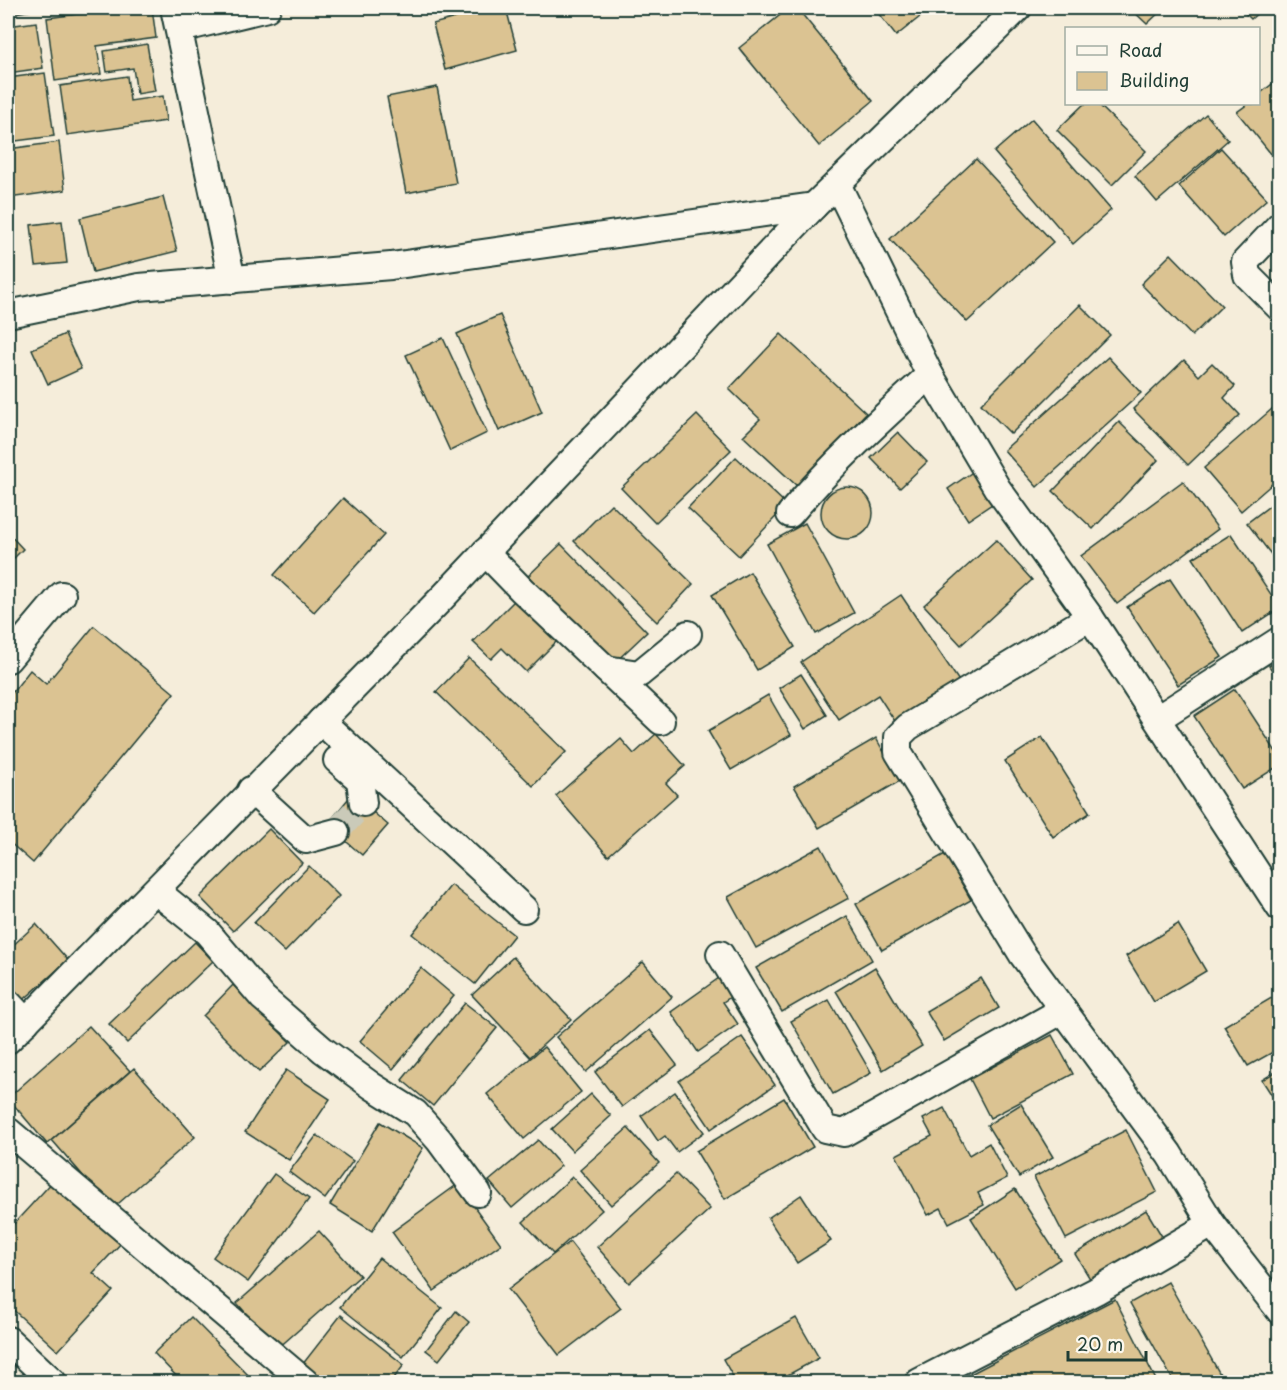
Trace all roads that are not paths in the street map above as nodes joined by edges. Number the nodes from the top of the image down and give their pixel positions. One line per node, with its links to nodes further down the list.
1 (267, 8): 3 (street)
2 (1018, 8): 4 (street)
3 (177, 18): 7 (street)
4 (837, 184): 5 (street); 10 (street)
5 (814, 206): 7 (street); 12 (street)
6 (1280, 225): 8 (street)
7 (232, 280): 9 (street)
8 (1280, 308)
9 (8, 314)
10 (930, 375): 11 (street); 14 (street)
11 (790, 514)
12 (485, 552): 18 (street); 21 (street)
13 (62, 595): 17 (street)
14 (1090, 617): 19 (street); 30 (street)
15 (688, 634): 18 (street)
16 (1280, 640): 19 (street)
17 (8, 659)
18 (606, 669): 20 (street)
19 (1157, 719): 26 (street)
20 (661, 721)
21 (314, 728): 22 (street); 23 (street); 27 (street)
22 (251, 790): 24 (street); 25 (street)
23 (363, 803)
24 (336, 832)
25 (156, 891): 31 (street); 34 (street)
26 (1280, 908)
27 (524, 909)
28 (720, 954): 30 (street)
29 (8, 1003): 31 (street)
30 (1063, 1010): 35 (street)
31 (26, 1022): 32 (street)
32 (8, 1040)
33 (8, 1131): 39 (street)
34 (478, 1193)
35 (1212, 1224): 36 (street); 40 (street)
36 (1280, 1311)
37 (8, 1340): 38 (street)
38 (53, 1383)
39 (305, 1383)
40 (919, 1383)

